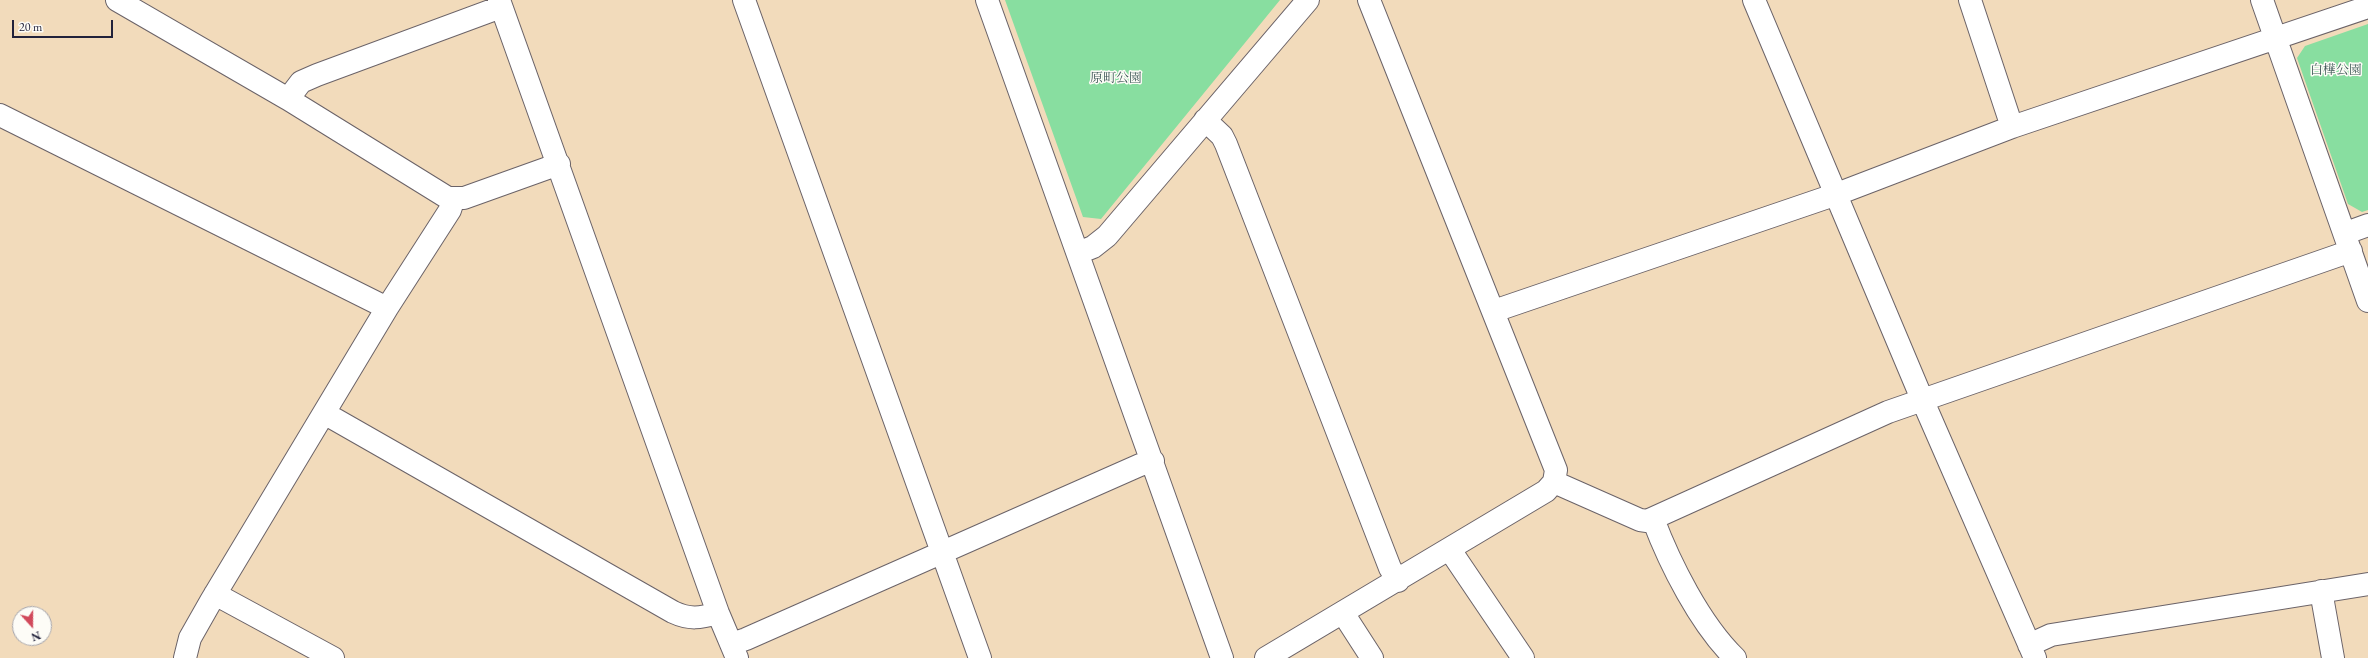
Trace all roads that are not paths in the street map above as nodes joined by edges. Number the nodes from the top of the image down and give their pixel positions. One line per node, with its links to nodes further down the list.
1 (117, 0): 12 (street)
2 (744, 0): 31 (street)
3 (987, 0): 21 (street)
4 (1308, 0): 14 (street)
5 (1369, 0): 24 (street)
6 (1754, 0): 17 (street)
7 (1970, 0): 15 (street)
8 (2262, 0): 11 (street)
9 (500, 3): 12 (street); 16 (street)
10 (2368, 7): 11 (street)
11 (2274, 39): 15 (street); 20 (street)
12 (288, 99): 18 (street)
13 (0, 115): 23 (street)
14 (1206, 120): 21 (street); 32 (street)
15 (2012, 127): 17 (street)
16 (559, 164): 18 (street); 36 (street)
17 (1837, 194): 24 (street); 25 (street)
18 (454, 198): 23 (street)
19 (2368, 225): 20 (street)
20 (2348, 242): 22 (street); 25 (street)
21 (1078, 253): 27 (street)
22 (2368, 301)
23 (386, 308): 26 (street)
24 (1494, 311): 28 (street)
25 (1922, 399): 29 (street); 39 (street)
26 (324, 413): 35 (street); 36 (street)
27 (1153, 461): 31 (street); 43 (street)
28 (1554, 482): 29 (street); 30 (street)
29 (1653, 519): 47 (street)
30 (1450, 550): 32 (street); 46 (street)
31 (942, 553): 38 (street); 42 (street)
32 (1398, 581): 37 (street)
33 (2368, 584): 34 (street)
34 (2321, 591): 39 (street); 48 (street)
35 (215, 594): 40 (street); 41 (street)
36 (718, 613): 38 (street)
37 (1343, 613): 44 (street); 45 (street)
38 (734, 651)
39 (2032, 651)
40 (185, 658)
41 (333, 658)
42 (980, 658)
43 (1222, 658)
44 (1266, 658)
45 (1372, 658)
46 (1523, 658)
47 (1735, 658)
48 (2332, 658)

